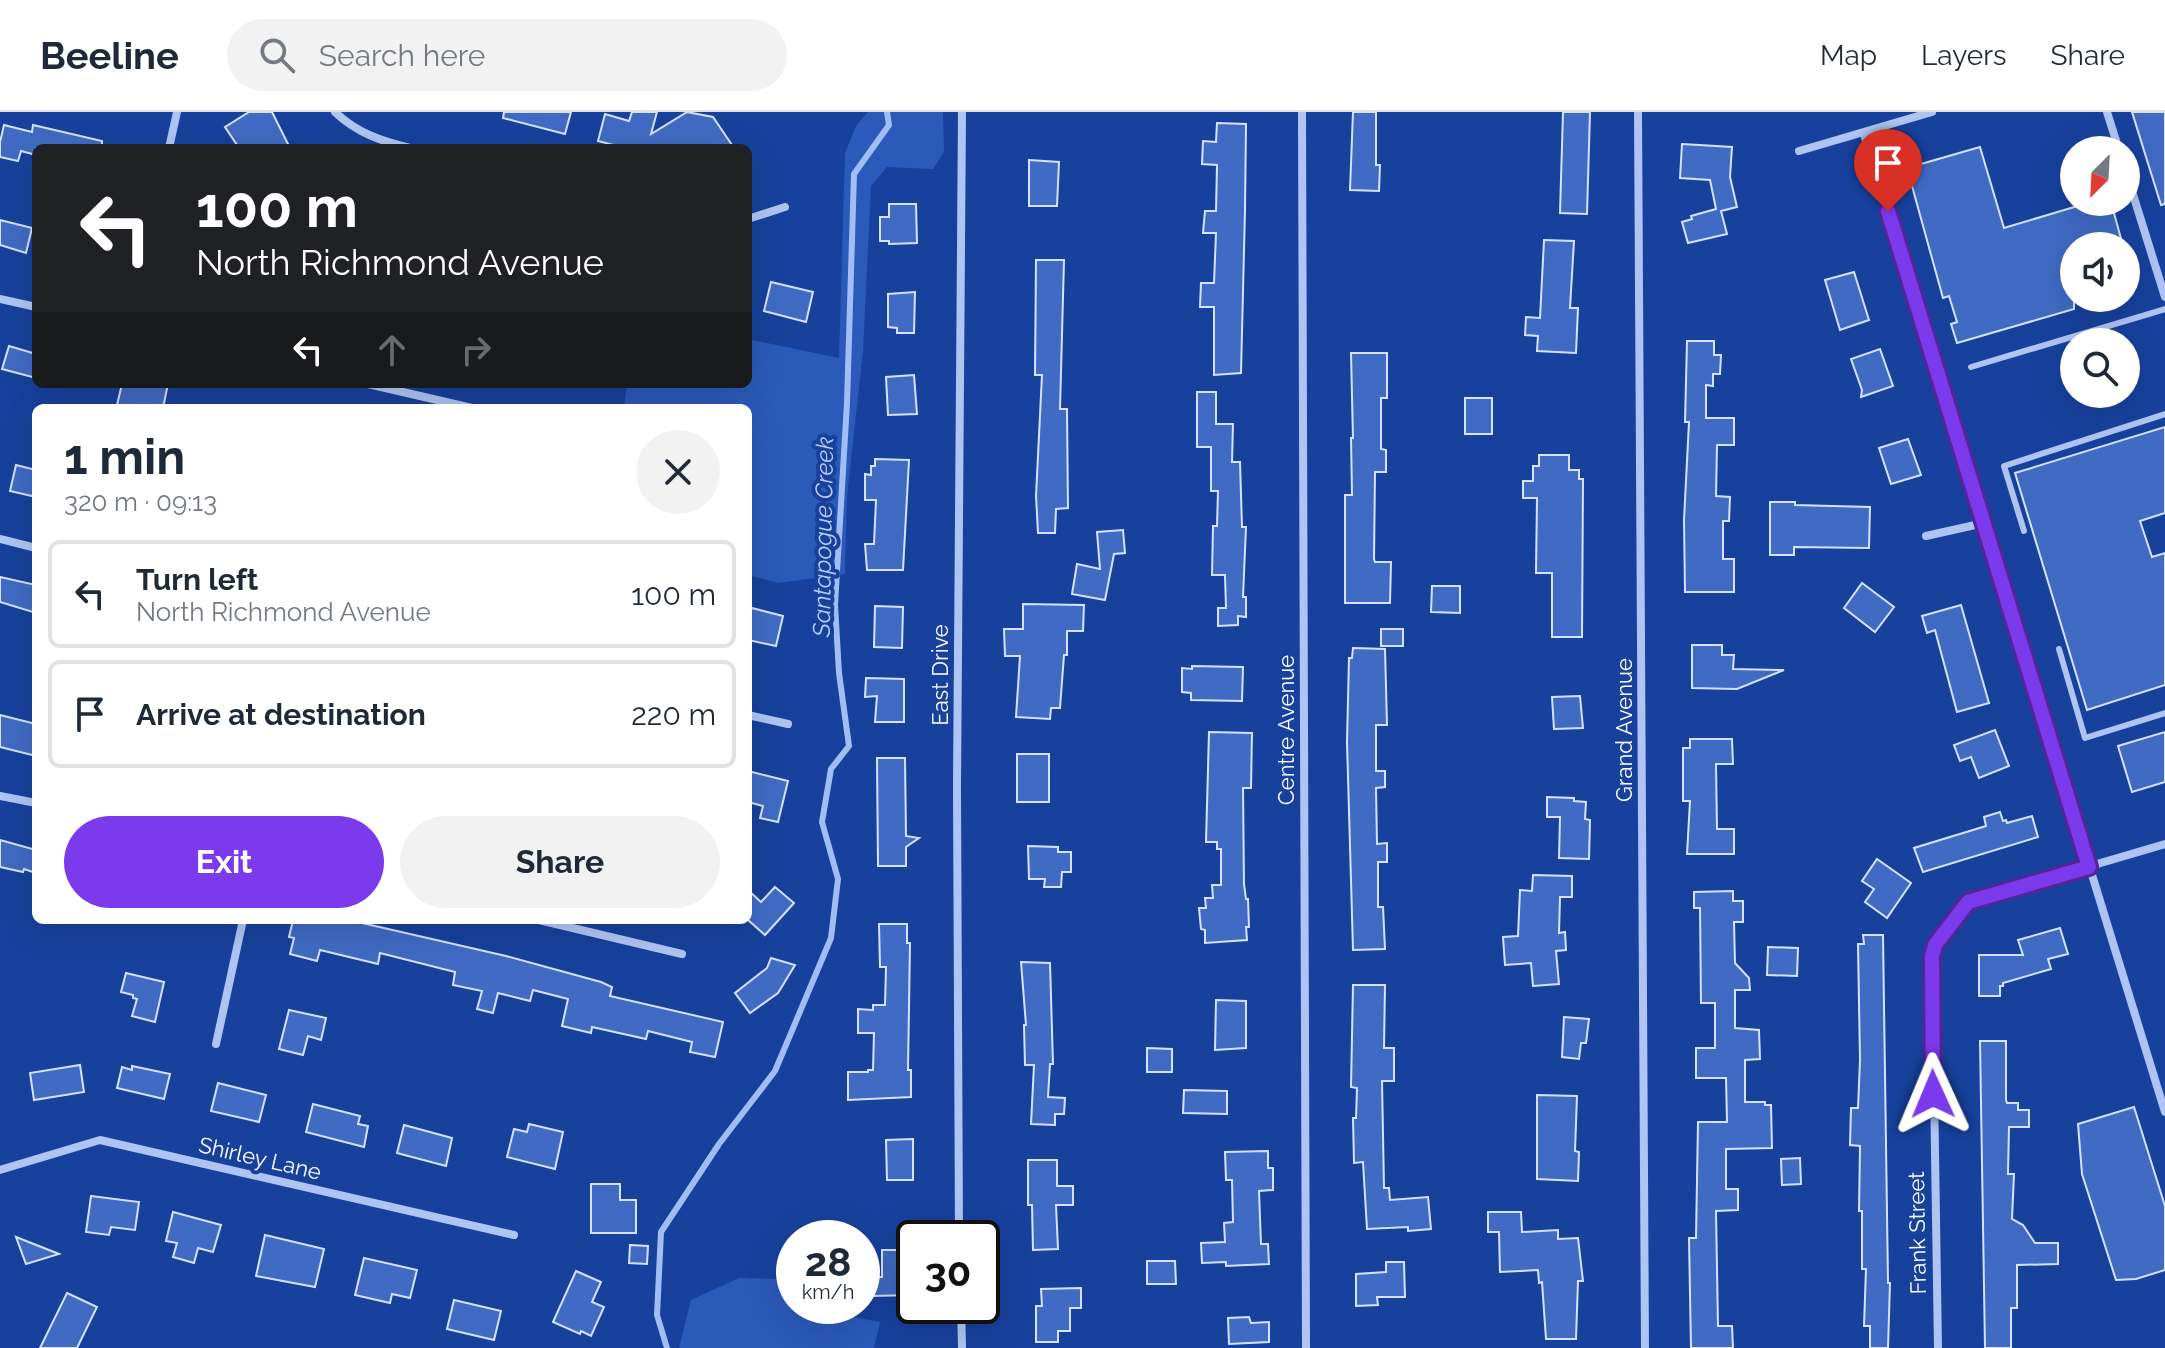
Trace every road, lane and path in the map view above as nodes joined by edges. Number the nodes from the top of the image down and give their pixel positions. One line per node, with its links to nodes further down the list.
1 (177, 112): 10 (street)
2 (335, 112): 11 (street)
3 (962, 112): 43 (street, East Drive)
4 (1302, 112): 47 (street, Centre Avenue)
5 (1638, 112): 48 (street, Grand Avenue)
6 (1932, 112): 8 (street)
7 (2107, 112): 9 (street)
8 (1864, 134): 12 (street); 24 (street)
9 (2115, 136)
10 (170, 144)
11 (393, 144)
12 (1799, 151)
13 (785, 207): 15 (street)
14 (2140, 216): 16 (street)
15 (752, 218)
16 (2165, 297)
17 (0, 299): 18 (street)
18 (32, 306)
19 (2165, 309): 20 (lane)
20 (1971, 367)
21 (385, 388): 22 (street)
22 (455, 404)
23 (2165, 414): 25 (lane)
24 (1984, 523): 26 (street); 36 (street)
25 (2024, 531)
26 (1926, 536)
27 (0, 539): 28 (street)
28 (32, 547)
29 (2059, 649): 30 (lane)
30 (2165, 713)
31 (752, 716): 32 (street)
32 (788, 724)
33 (0, 796): 34 (street)
34 (32, 802)
35 (2165, 844): 36 (street, Frank Street)
36 (2089, 867): 41 (street); 49 (street, Frank Street)
37 (242, 924): 40 (street)
38 (556, 924): 39 (street)
39 (682, 954)
40 (216, 1044)
41 (2165, 1112)
42 (0, 1170): 44 (street, Shirley Lane)
43 (959, 1220)
44 (514, 1235)
45 (961, 1324): 46 (street)
46 (962, 1348)
47 (1306, 1348)
48 (1645, 1348)
49 (1938, 1348)

